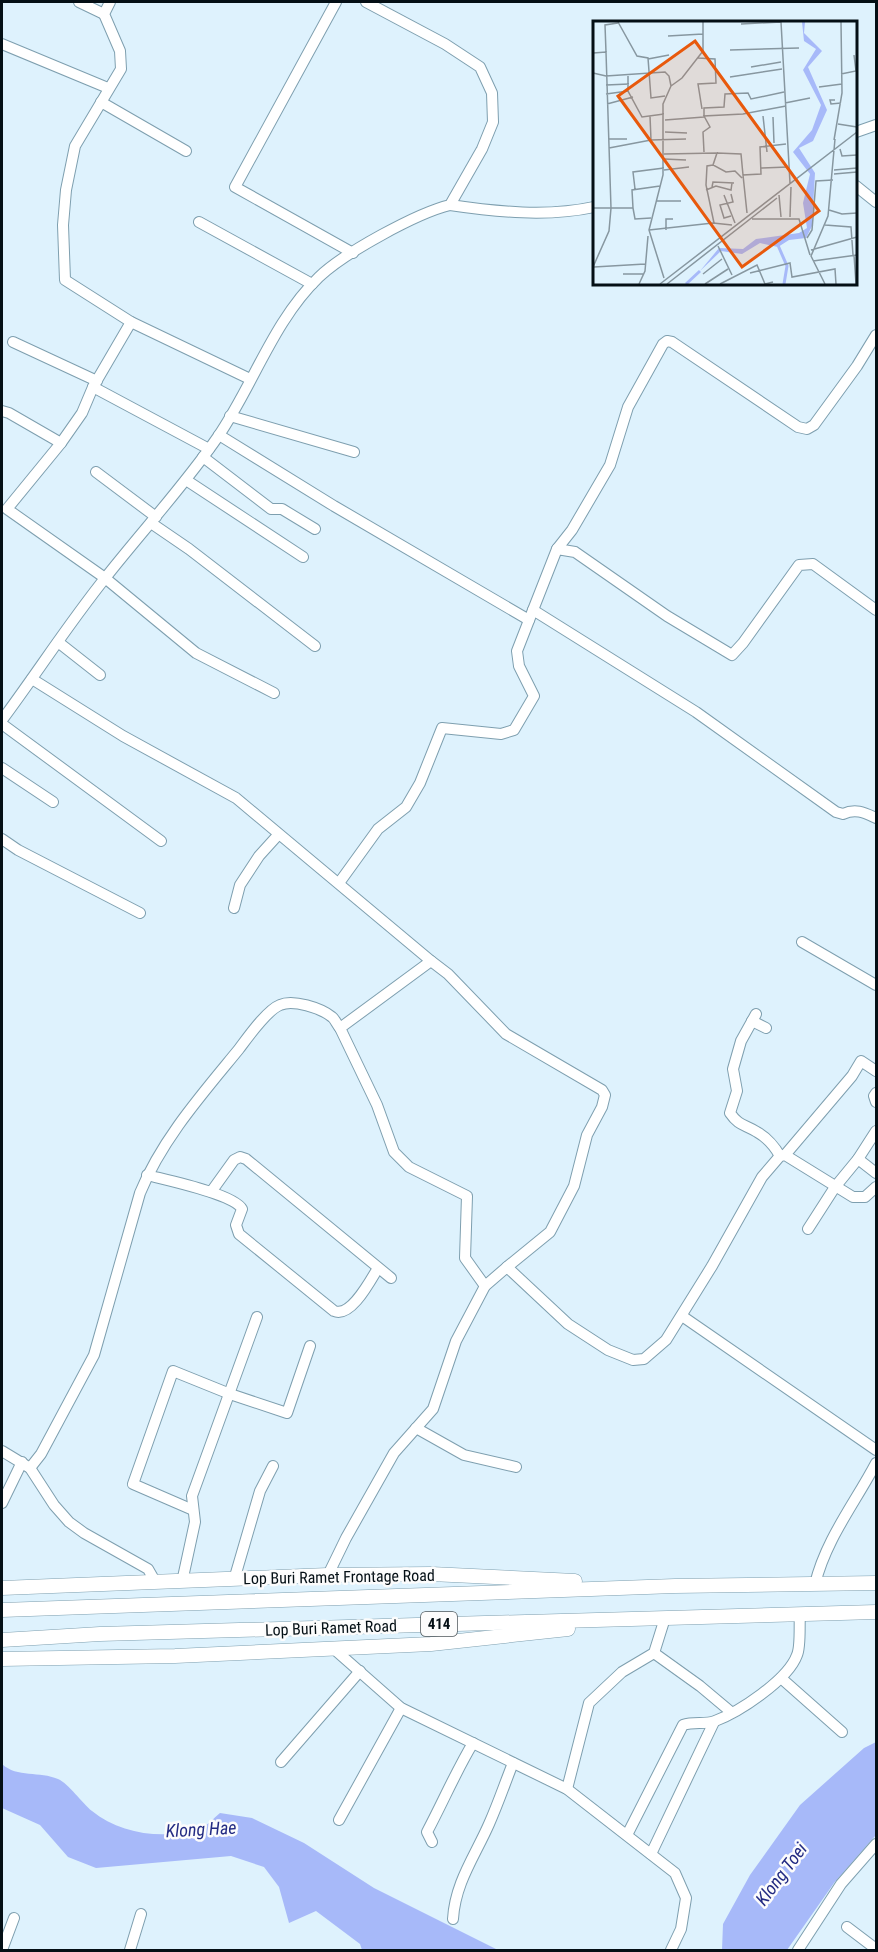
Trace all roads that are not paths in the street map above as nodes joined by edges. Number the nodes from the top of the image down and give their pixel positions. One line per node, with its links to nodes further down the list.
1 (79, 2): 5 (street)
2 (110, 2): 5 (street)
3 (336, 2): 17 (street)
4 (366, 2): 14 (street)
5 (104, 14): 7 (street)
6 (2, 44): 7 (street)
7 (108, 88): 8 (street)
8 (100, 102): 11 (street); 19 (street)
9 (876, 125): 10 (street)
10 (857, 131)
11 (186, 151)
12 (857, 188): 13 (street)
13 (876, 202)
14 (450, 205): 15 (street); 17 (street)
15 (593, 207)
16 (199, 222): 18 (street)
17 (353, 253): 18 (street)
18 (312, 284): 22 (street)
19 (131, 322): 22 (street); 23 (street)
20 (876, 335): 35 (street)
21 (13, 342): 23 (street)
22 (250, 379): 25 (street)
23 (95, 384): 27 (street); 29 (street)
24 (2, 411): 27 (street)
25 (230, 416): 26 (street); 28 (street)
26 (219, 435): 29 (street); 39 (street)
27 (61, 443): 32 (street)
28 (354, 452)
29 (206, 453): 31 (street); 34 (street)
30 (96, 472): 33 (street)
31 (186, 480): 33 (street); 36 (street)
32 (4, 508): 37 (street)
33 (154, 520): 37 (street); 41 (street)
34 (315, 529)
35 (557, 549): 38 (street); 39 (street)
36 (303, 557)
37 (105, 578): 40 (street); 44 (street)
38 (876, 610)
39 (531, 615): 48 (street); 52 (street)
40 (58, 642): 42 (street); 43 (street)
41 (315, 646)
42 (100, 675)
43 (32, 679): 45 (street); 49 (street)
44 (274, 693)
45 (2, 722): 51 (street)
46 (2, 768): 47 (street)
47 (53, 802)
48 (876, 818)
49 (278, 835): 52 (street); 53 (street)
50 (2, 839): 54 (street)
51 (161, 842)
52 (339, 883): 56 (street)
53 (234, 908)
54 (140, 913)
55 (802, 942): 57 (street)
56 (431, 961): 58 (street); 72 (street)
57 (876, 985)
58 (340, 1028): 67 (street); 75 (street)
59 (766, 1028): 64 (street)
60 (876, 1071): 64 (street)
61 (876, 1093): 62 (street)
62 (876, 1102)
63 (876, 1131): 65 (street)
64 (783, 1155): 68 (street); 76 (street)
65 (858, 1159): 66 (street); 68 (street)
66 (876, 1173)
67 (147, 1175): 70 (street); 84 (street)
68 (835, 1187): 69 (street); 71 (street)
69 (876, 1187)
70 (211, 1192): 73 (street); 73 (street)
71 (808, 1229)
72 (507, 1267): 75 (street); 76 (street)
73 (378, 1268): 74 (street)
74 (391, 1278)
75 (485, 1286): 80 (street)
76 (682, 1316): 81 (street)
77 (258, 1317): 79 (street)
78 (310, 1346): 79 (street)
79 (230, 1394): 88 (street); 88 (street)
80 (416, 1428): 86 (street); 89 (street)
81 (876, 1450)
82 (2, 1451): 84 (street)
83 (876, 1463): 94 (street)
84 (26, 1465): 87 (street); 92 (street)
85 (273, 1466): 90 (street)
86 (516, 1467)
87 (2, 1503)
88 (193, 1510): 91 (street)
89 (328, 1575): 90 (main road, Lop Buri Ramet Frontage Road / 414); 95 (main road, Lop Buri Ramet Frontage Road / 414)
90 (234, 1580): 91 (main road, Lop Buri Ramet Frontage Road / 414)
91 (182, 1582): 92 (main road, Lop Buri Ramet Frontage Road / 414)
92 (156, 1583): 96 (main road, Lop Buri Ramet Frontage Road / 414)
93 (876, 1583): 94 (main road, Lop Buri Ramet Road / 414)
94 (814, 1584): 95 (main road, Lop Buri Ramet Road / 414)
95 (675, 1586): 97 (main road, Lop Buri Ramet Road / 414)
96 (2, 1588)
97 (100, 1608): 98 (main road, Lop Buri Ramet Road / 414); 102 (main road)
98 (2, 1610)
99 (876, 1612): 100 (main road, Lop Buri Ramet Road / 414)
100 (800, 1614): 101 (main road, Lop Buri Ramet Road / 414); 108 (street)
101 (665, 1618): 102 (main road, Lop Buri Ramet Road / 414); 104 (main road, 414); 105 (street)
102 (100, 1634): 103 (main road, Lop Buri Ramet Road / 414)
103 (2, 1640)
104 (334, 1649): 106 (main road, 414); 107 (street)
105 (654, 1653): 110 (street); 116 (street)
106 (2, 1659)
107 (360, 1671): 109 (street); 114 (street)
108 (782, 1678): 110 (street); 112 (street)
109 (401, 1708): 113 (street); 117 (street)
110 (731, 1712): 111 (street)
111 (714, 1722): 118 (street); 121 (street)
112 (842, 1732)
113 (473, 1743): 115 (street); 119 (street)
114 (281, 1762)
115 (513, 1763): 116 (street); 124 (street)
116 (567, 1789): 118 (street)
117 (339, 1820)
118 (627, 1835): 121 (street)
119 (432, 1842)
120 (876, 1844): 130 (street)
121 (651, 1854): 129 (street)
122 (141, 1914): 128 (street)
123 (14, 1918): 127 (street)
124 (453, 1919)
125 (847, 1927): 126 (street)
126 (876, 1949)
127 (2, 1950)
128 (130, 1950)
129 (671, 1950)
130 (798, 1950)

